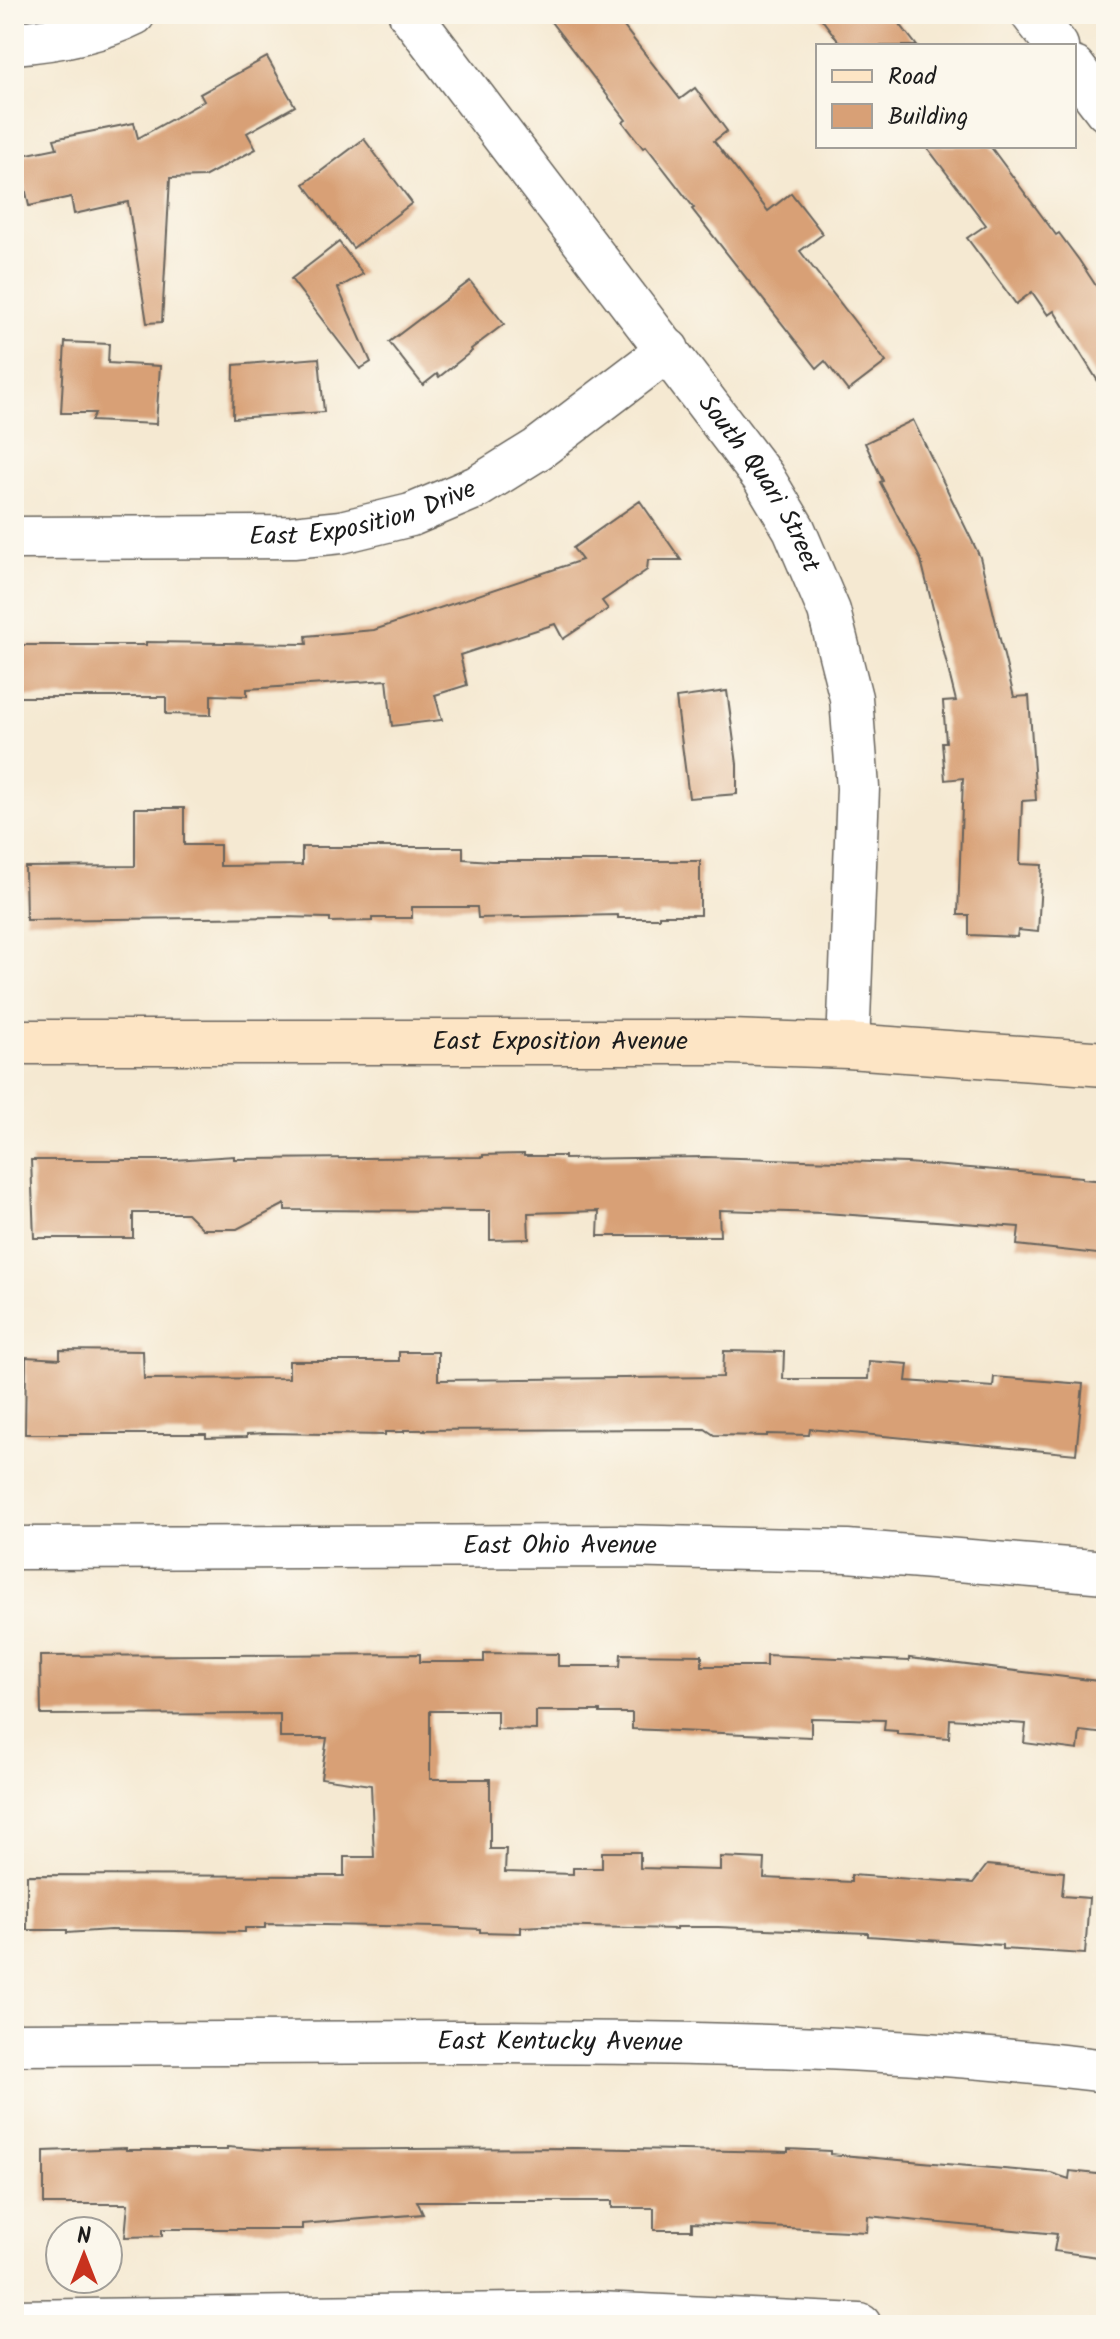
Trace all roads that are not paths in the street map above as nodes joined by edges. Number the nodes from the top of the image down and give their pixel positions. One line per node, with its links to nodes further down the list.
1 (134, 14): 4 (street)
2 (410, 14): 8 (street, South Quari Street)
3 (1032, 14): 5 (street)
4 (14, 43)
5 (1055, 44)
6 (1076, 71): 7 (street)
7 (1106, 110)
8 (668, 350): 9 (street, East Exposition Drive); 11 (street, South Quari Street)
9 (14, 538)
10 (14, 1042): 11 (street, East Exposition Avenue)
11 (848, 1046): 12 (street, East Exposition Avenue)
12 (1106, 1064)
13 (14, 1548): 14 (street, East Ohio Avenue)
14 (1106, 1572)
15 (14, 2044): 16 (street, East Kentucky Avenue)
16 (1106, 2071)
17 (14, 2321): 18 (street)
18 (860, 2325)

